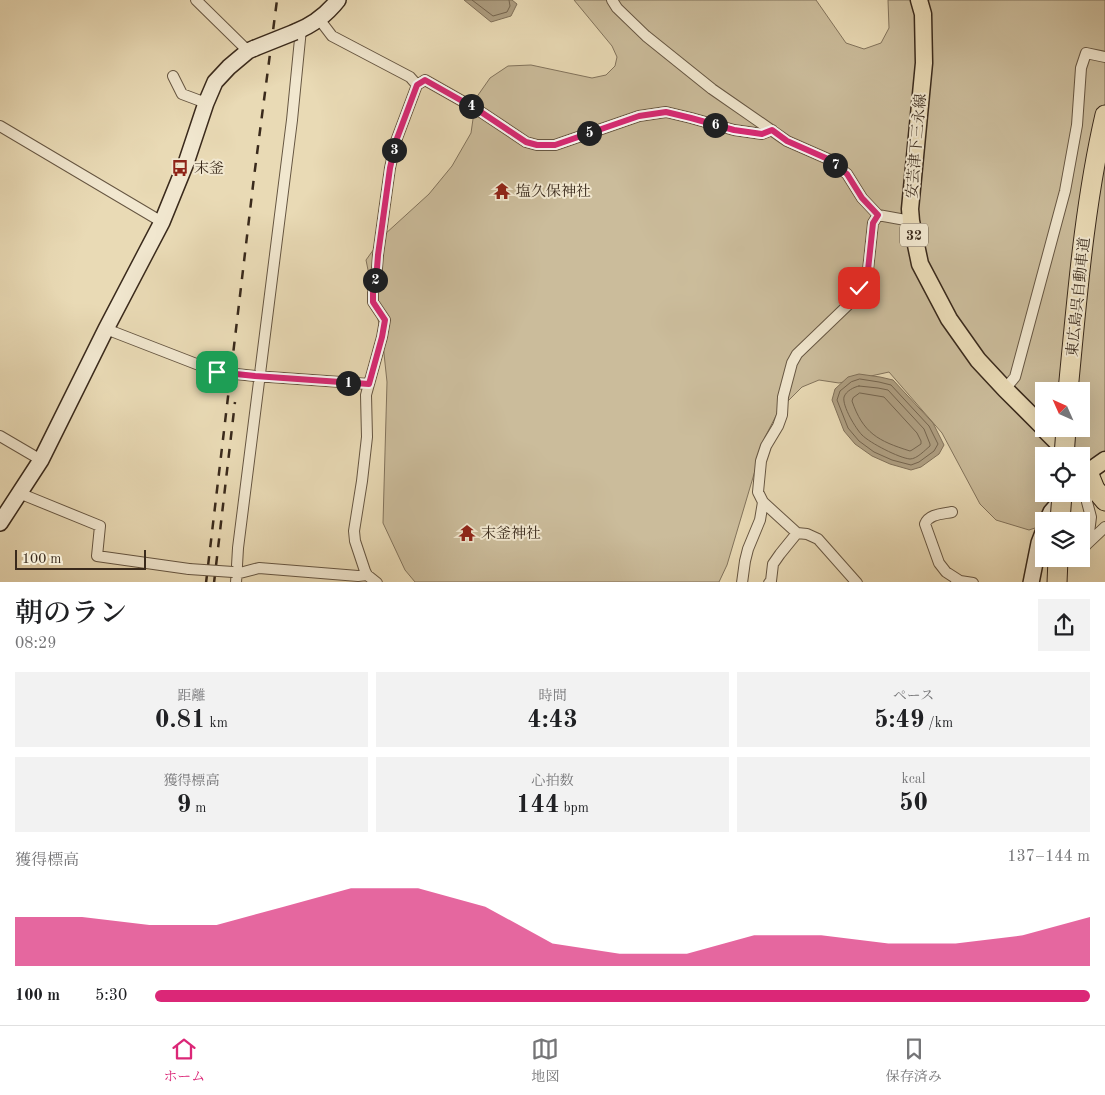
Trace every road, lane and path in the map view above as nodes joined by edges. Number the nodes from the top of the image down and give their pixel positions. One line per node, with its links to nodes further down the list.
1 (196, 0): 7 (street)
2 (338, 0): 5 (street)
3 (612, 0): 14 (street)
4 (919, 0): 16 (main road, 安芸津下三永線 / 32)
5 (319, 20): 6 (street); 10 (street)
6 (298, 30): 7 (street, bridge); 19 (street)
7 (252, 49): 11 (street)
8 (1105, 57): 22 (street)
9 (173, 76): 11 (street)
10 (417, 85): 14 (street); 21 (street)
11 (206, 103): 17 (street)
12 (1105, 115): 20 (highway, 東広島呉自動車道)
13 (0, 126): 17 (street)
14 (772, 130): 15 (street)
15 (878, 215): 16 (street); 35 (street)
16 (911, 221): 22 (main road, 安芸津下三永線 / 32)
17 (162, 222): 18 (street)
18 (106, 328): 19 (street, bridge); 27 (street)
19 (258, 376): 21 (street); 46 (street)
20 (1069, 382)
21 (369, 384): 45 (street)
22 (1005, 389): 23 (main road, 安芸津下三永線 / 32)
23 (1035, 420)
24 (0, 436): 27 (street)
25 (1053, 438): 26 (main road, 安芸津下三永線 / 32)
26 (1062, 447)
27 (41, 460): 33 (street)
28 (1105, 460): 29 (main road)
29 (1090, 469)
30 (1090, 477): 32 (highway)
31 (1090, 482): 34 (highway)
32 (1105, 485)
33 (19, 493): 39 (street); 46 (street, bridge)
34 (1105, 501)
35 (763, 502): 41 (street); 48 (street)
36 (1060, 502): 38 (street)
37 (952, 512): 51 (street)
38 (1051, 512)
39 (0, 523)
40 (1105, 528): 42 (street)
41 (797, 533): 49 (street); 50 (street)
42 (1090, 542)
43 (1041, 567): 53 (street)
44 (1050, 567): 54 (highway, bridge)
45 (367, 575): 46 (street); 47 (street)
46 (235, 576)
47 (377, 582)
48 (742, 582)
49 (769, 582)
50 (857, 582)
51 (958, 582): 52 (street)
52 (973, 582)
53 (1031, 582)
54 (1057, 582)

